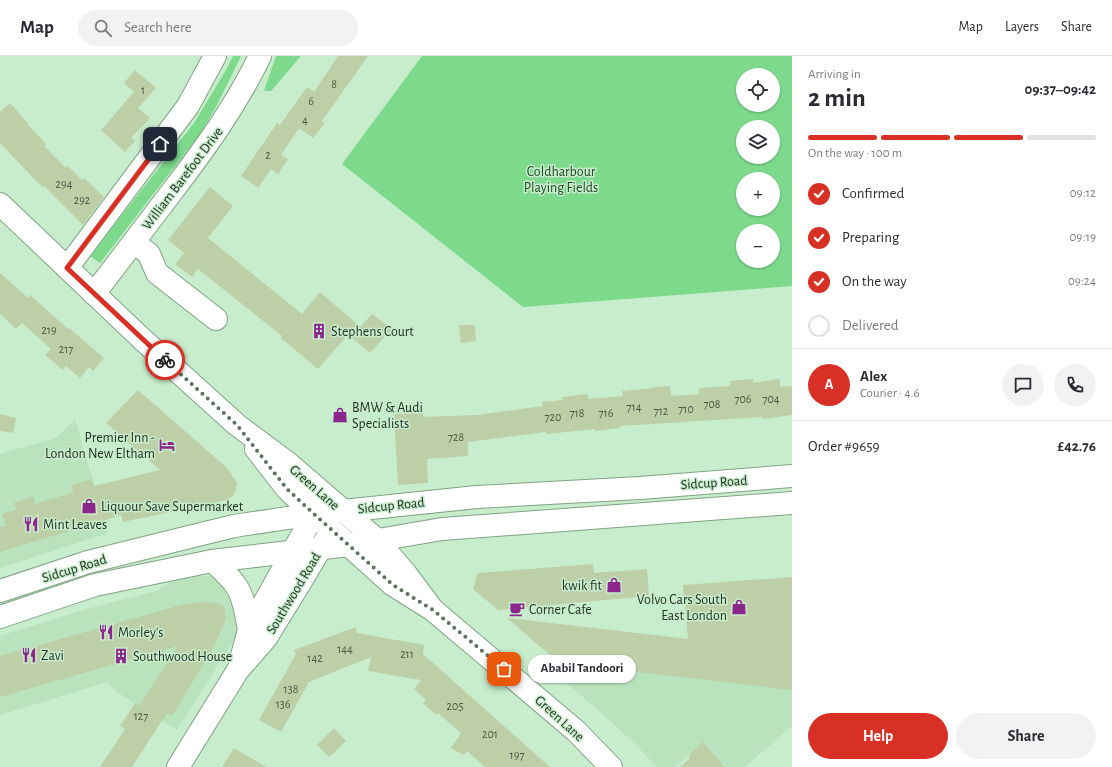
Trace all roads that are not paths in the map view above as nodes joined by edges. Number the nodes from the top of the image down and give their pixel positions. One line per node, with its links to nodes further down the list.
1 (215, 56): 5 (main road)
2 (260, 56): 4 (main road, William Barefoot Drive)
3 (0, 204): 5 (main road, Green Lane)
4 (134, 242): 6 (main road, William Barefoot Drive); 7 (main road)
5 (67, 268): 6 (main road, Green Lane)
6 (94, 294): 8 (main road, Green Lane)
7 (216, 319)
8 (237, 425): 11 (main road, Green Lane); 12 (main road, Green Lane)
9 (792, 476): 11 (main road, Sidcup Road)
10 (792, 503): 14 (main road, Sidcup Road)
11 (342, 510): 12 (main road, Sidcup Road); 13 (main road, Southwood Road); 14 (main road, Green Lane)
12 (314, 514): 13 (main road, Green Lane); 17 (main road, Southwood Road); 19 (main road, Sidcup Road)
13 (332, 530): 15 (main road, Green Lane); 16 (main road, Southwood Road)
14 (376, 539): 15 (main road, Sidcup Road); 20 (main road, Green Lane)
15 (349, 545): 16 (main road, Sidcup Road); 20 (main road, Green Lane)
16 (321, 548): 17 (main road, Sidcup Road); 23 (main road, Southwood Road)
17 (292, 551): 18 (main road, Sidcup Road); 22 (main road, Southwood Road)
18 (212, 561): 21 (main road, Sidcup Road); 22 (main road, Southwood Road)
19 (0, 591)
20 (433, 610): 25 (main road, Green Lane)
21 (0, 617)
22 (249, 630): 23 (main road, Southwood Road)
23 (238, 670): 24 (main road, Southwood Road)
24 (178, 767)
25 (611, 767)

